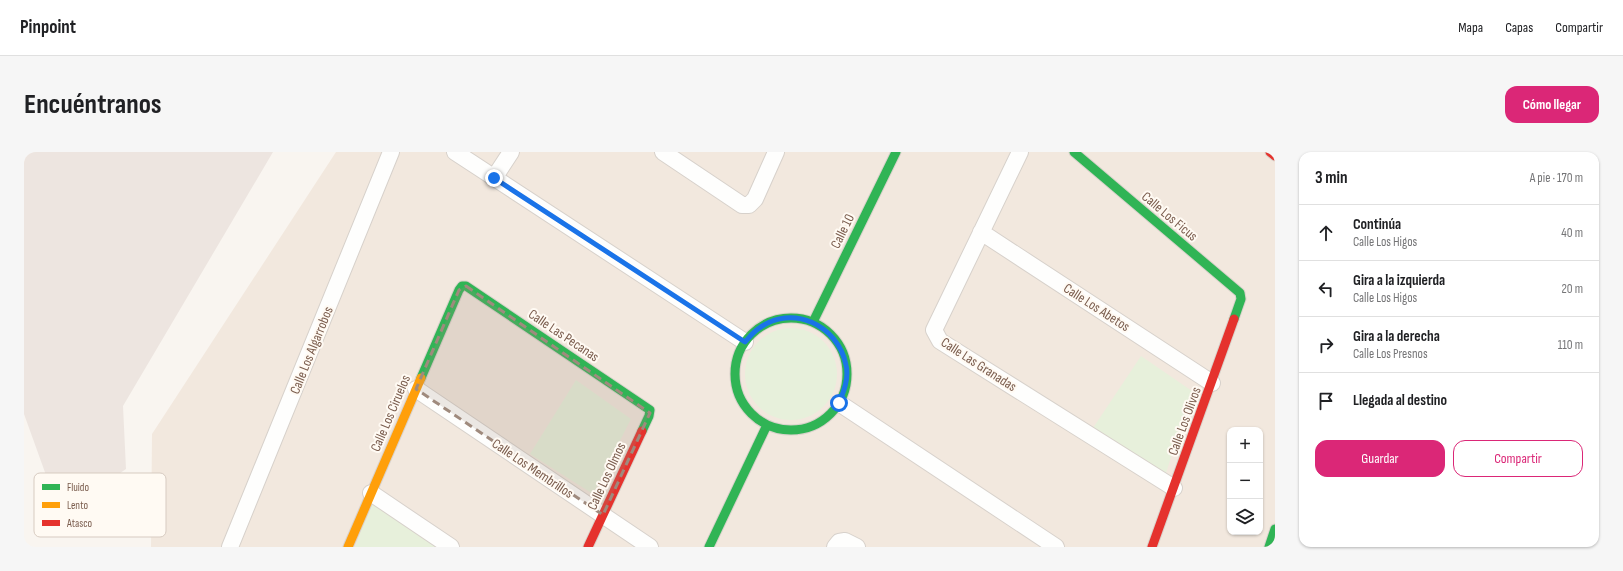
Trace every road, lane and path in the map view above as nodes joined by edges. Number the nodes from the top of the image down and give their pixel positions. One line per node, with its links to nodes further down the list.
1 (391, 152): 26 (street, Calle Los Algarrobos)
2 (454, 152): 11 (street)
3 (511, 152): 11 (street)
4 (663, 152): 5 (street)
5 (776, 152)
6 (896, 152): 15 (street, Calle 10)
7 (1020, 152): 12 (street, Calle Las Granadas)
8 (1074, 152): 14 (street, Calle Los Ficus)
9 (1270, 152): 10 (street)
10 (1275, 156)
11 (494, 178): 16 (street)
12 (981, 232): 17 (street, Calle Los Abetos); 22 (street, Calle Las Granadas)
13 (458, 290): 18 (street, Calle Los Ciruelos); 20 (street, Calle Las Pecanas)
14 (1240, 304): 17 (street, Calle Los Olivos)
15 (813, 322): 16 (street); 19 (street)
16 (745, 342): 21 (street)
17 (1212, 383): 22 (street, Calle Los Olivos)
18 (416, 389): 23 (street, Calle Los Ciruelos); 24 (street, Calle Los Membrillos)
19 (839, 403): 21 (street); 34 (street)
20 (649, 416): 24 (street, Calle Los Olmos)
21 (767, 425): 31 (street)
22 (1174, 488): 35 (street, Calle Los Olivos)
23 (371, 493): 27 (street, Calle Los Ciruelos); 28 (street)
24 (603, 515): 29 (street, Calle Los Olmos); 30 (street, Calle Los Membrillos)
25 (1275, 529): 36 (street)
26 (230, 547)
27 (348, 547)
28 (451, 547)
29 (588, 547)
30 (650, 547)
31 (709, 547)
32 (835, 547): 33 (street)
33 (857, 547)
34 (1056, 547)
35 (1152, 547)
36 (1269, 547)

